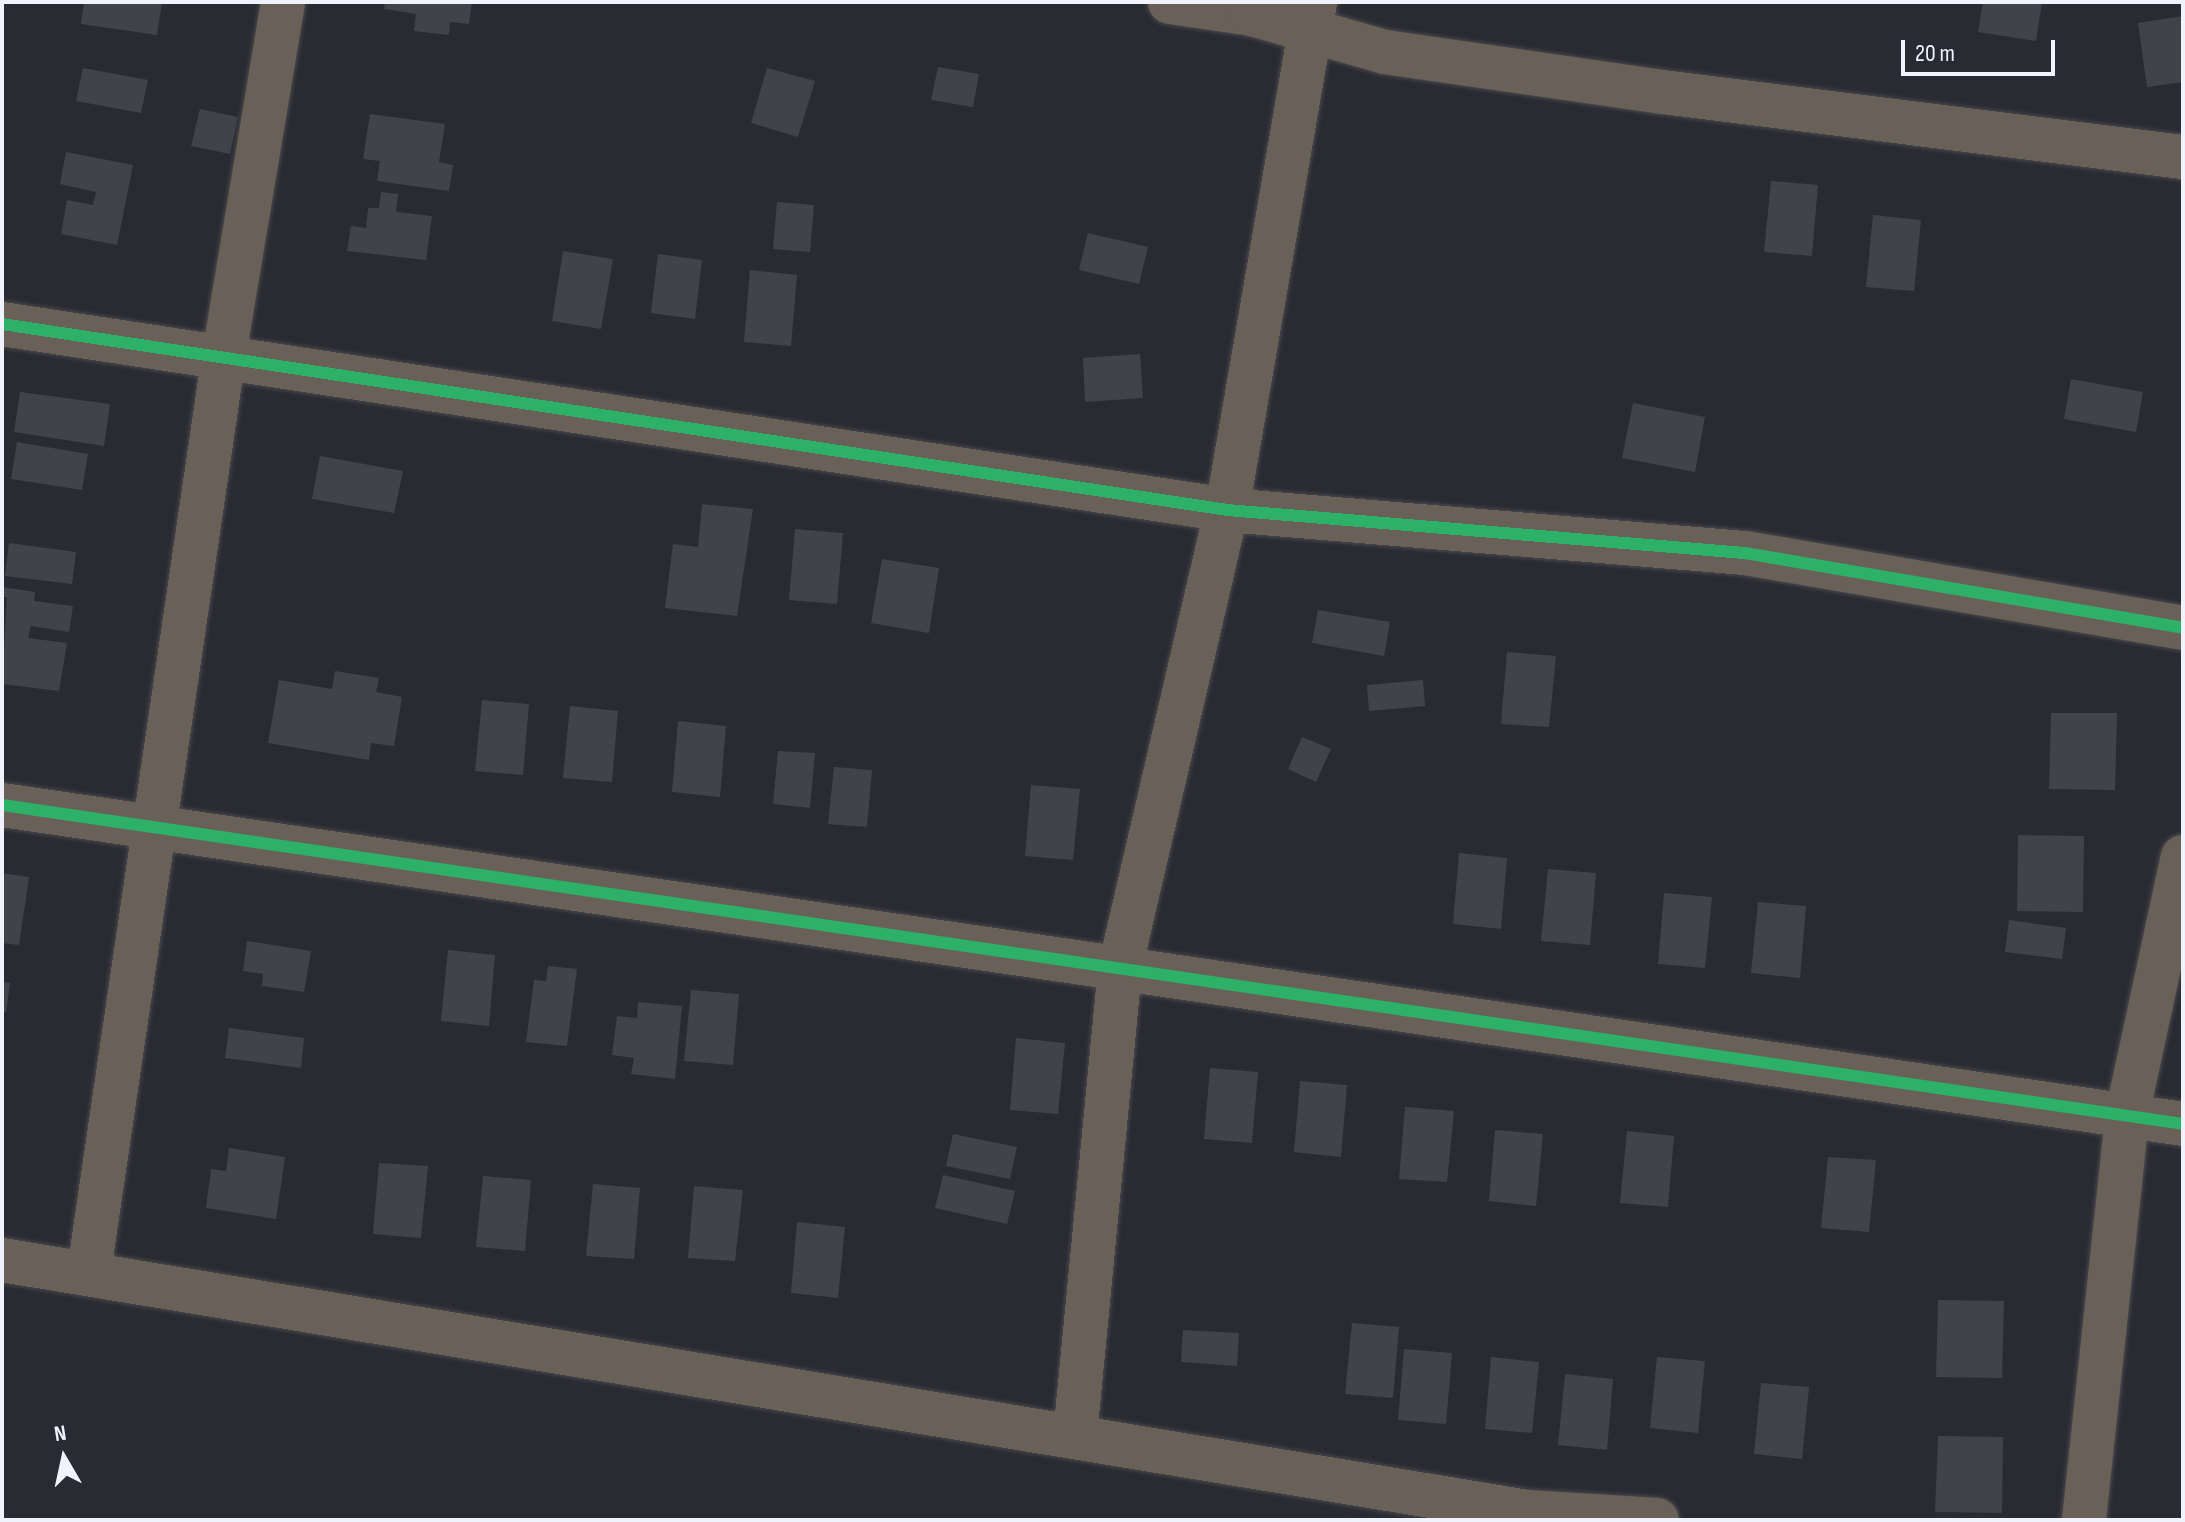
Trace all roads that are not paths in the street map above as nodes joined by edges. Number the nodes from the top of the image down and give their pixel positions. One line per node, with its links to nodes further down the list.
1 (283, 2): 6 (street)
2 (1170, 2): 3 (street)
3 (1314, 17): 4 (street); 7 (street)
4 (2183, 157)
5 (2, 324): 6 (street)
6 (224, 355): 7 (street); 10 (street)
7 (1227, 510): 8 (street); 12 (street)
8 (2183, 628)
9 (2, 805): 10 (street)
10 (158, 827): 12 (street); 16 (street)
11 (2183, 857): 13 (street)
12 (1120, 968): 13 (street); 17 (street)
13 (2127, 1115): 14 (street); 19 (street)
14 (2183, 1124)
15 (2, 1260): 16 (street)
16 (89, 1271): 17 (street)
17 (1075, 1436): 18 (street)
18 (1657, 1520)
19 (2084, 1520)

